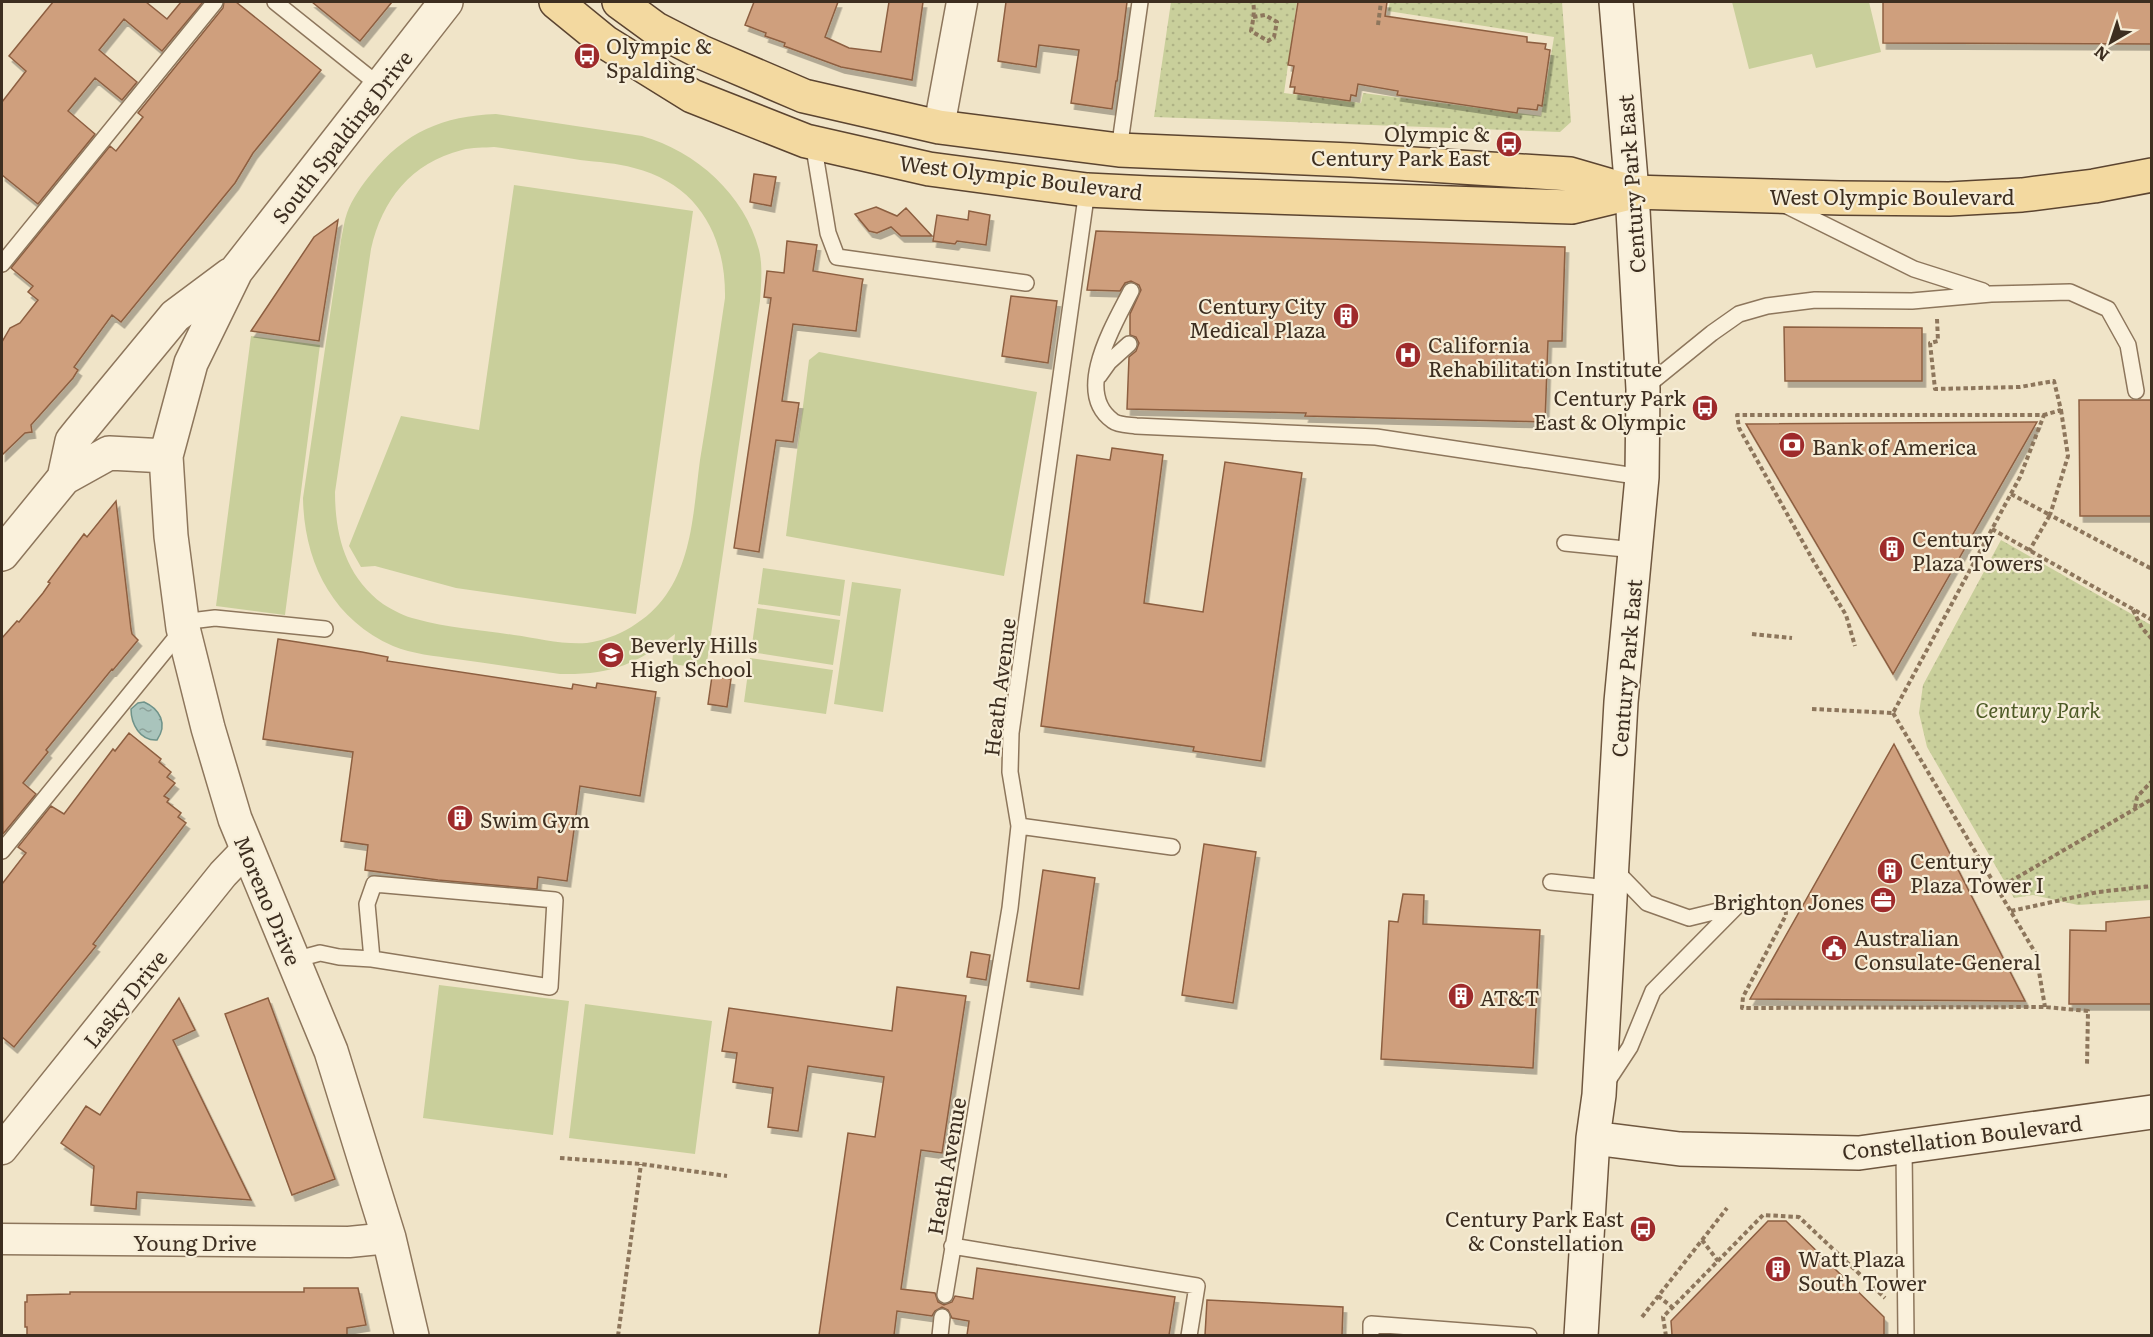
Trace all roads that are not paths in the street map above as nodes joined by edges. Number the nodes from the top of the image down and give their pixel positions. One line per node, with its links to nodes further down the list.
1 (215, 2): 17 (lane)
2 (275, 2): 9 (lane)
3 (446, 2): 9 (street, South Spalding Drive)
4 (556, 2): 11 (main road, West Olympic Boulevard)
5 (619, 2): 10 (main road, West Olympic Boulevard)
6 (962, 2): 10 (street)
7 (1140, 2): 12 (lane)
8 (1616, 2): 15 (street, Century Park East)
9 (380, 86): 18 (street, South Spalding Drive)
10 (939, 127): 12 (main road, West Olympic Boulevard)
11 (813, 142): 14 (main road, West Olympic Boulevard); 19 (lane)
12 (1119, 150): 15 (main road, West Olympic Boulevard)
13 (2146, 176): 16 (main road, West Olympic Boulevard)
14 (1087, 190): 15 (main road, West Olympic Boulevard); 34 (lane, Heath Avenue)
15 (1632, 192): 16 (main road, West Olympic Boulevard); 24 (street, Century Park East)
16 (1766, 196): 21 (lane)
17 (2, 264)
18 (236, 270): 26 (street, South Spalding Drive); 28 (street, South Spalding Drive)
19 (1026, 283)
20 (1131, 291): 23 (lane)
21 (1991, 294): 24 (lane); 25 (lane)
22 (1129, 344): 23 (lane)
23 (1096, 381): 27 (lane)
24 (1643, 389): 27 (street, Century Park East)
25 (2136, 391)
26 (166, 456): 28 (street, South Spalding Drive); 32 (street, Moreno Drive)
27 (1642, 477): 30 (street, Century Park East)
28 (64, 478): 31 (street, South Spalding Drive)
29 (1565, 543): 30 (lane)
30 (1635, 550): 38 (street, Century Park East)
31 (2, 554)
32 (183, 625): 33 (lane); 36 (street, Moreno Drive); 37 (lane)
33 (325, 629)
34 (1019, 826): 35 (lane); 49 (lane, Heath Avenue)
35 (1172, 847)
36 (248, 848): 41 (street, Moreno Drive); 46 (street, Lasky Drive)
37 (2, 851)
38 (1610, 877): 39 (lane); 42 (street, Century Park East); 42 (lane)
39 (1551, 882)
40 (372, 959): 40 (lane); 41 (lane)
41 (294, 960): 47 (street, Moreno Drive)
42 (1599, 1095): 44 (street, Century Park East)
43 (2151, 1112): 45 (street, Constellation Boulevard)
44 (1593, 1138): 45 (street, Constellation Boulevard); 57 (street, Century Park East)
45 (1904, 1148): 58 (lane)
46 (2, 1149)
47 (389, 1238): 48 (street, Young Drive); 52 (street, Moreno Drive)
48 (2, 1239)
49 (952, 1246): 50 (lane, Heath Avenue); 54 (lane)
50 (945, 1295)
51 (942, 1317): 53 (lane)
52 (412, 1335)
53 (939, 1335)
54 (1190, 1335)
55 (1371, 1335): 56 (lane)
56 (1529, 1335)
57 (1581, 1335)
58 (1906, 1335)

